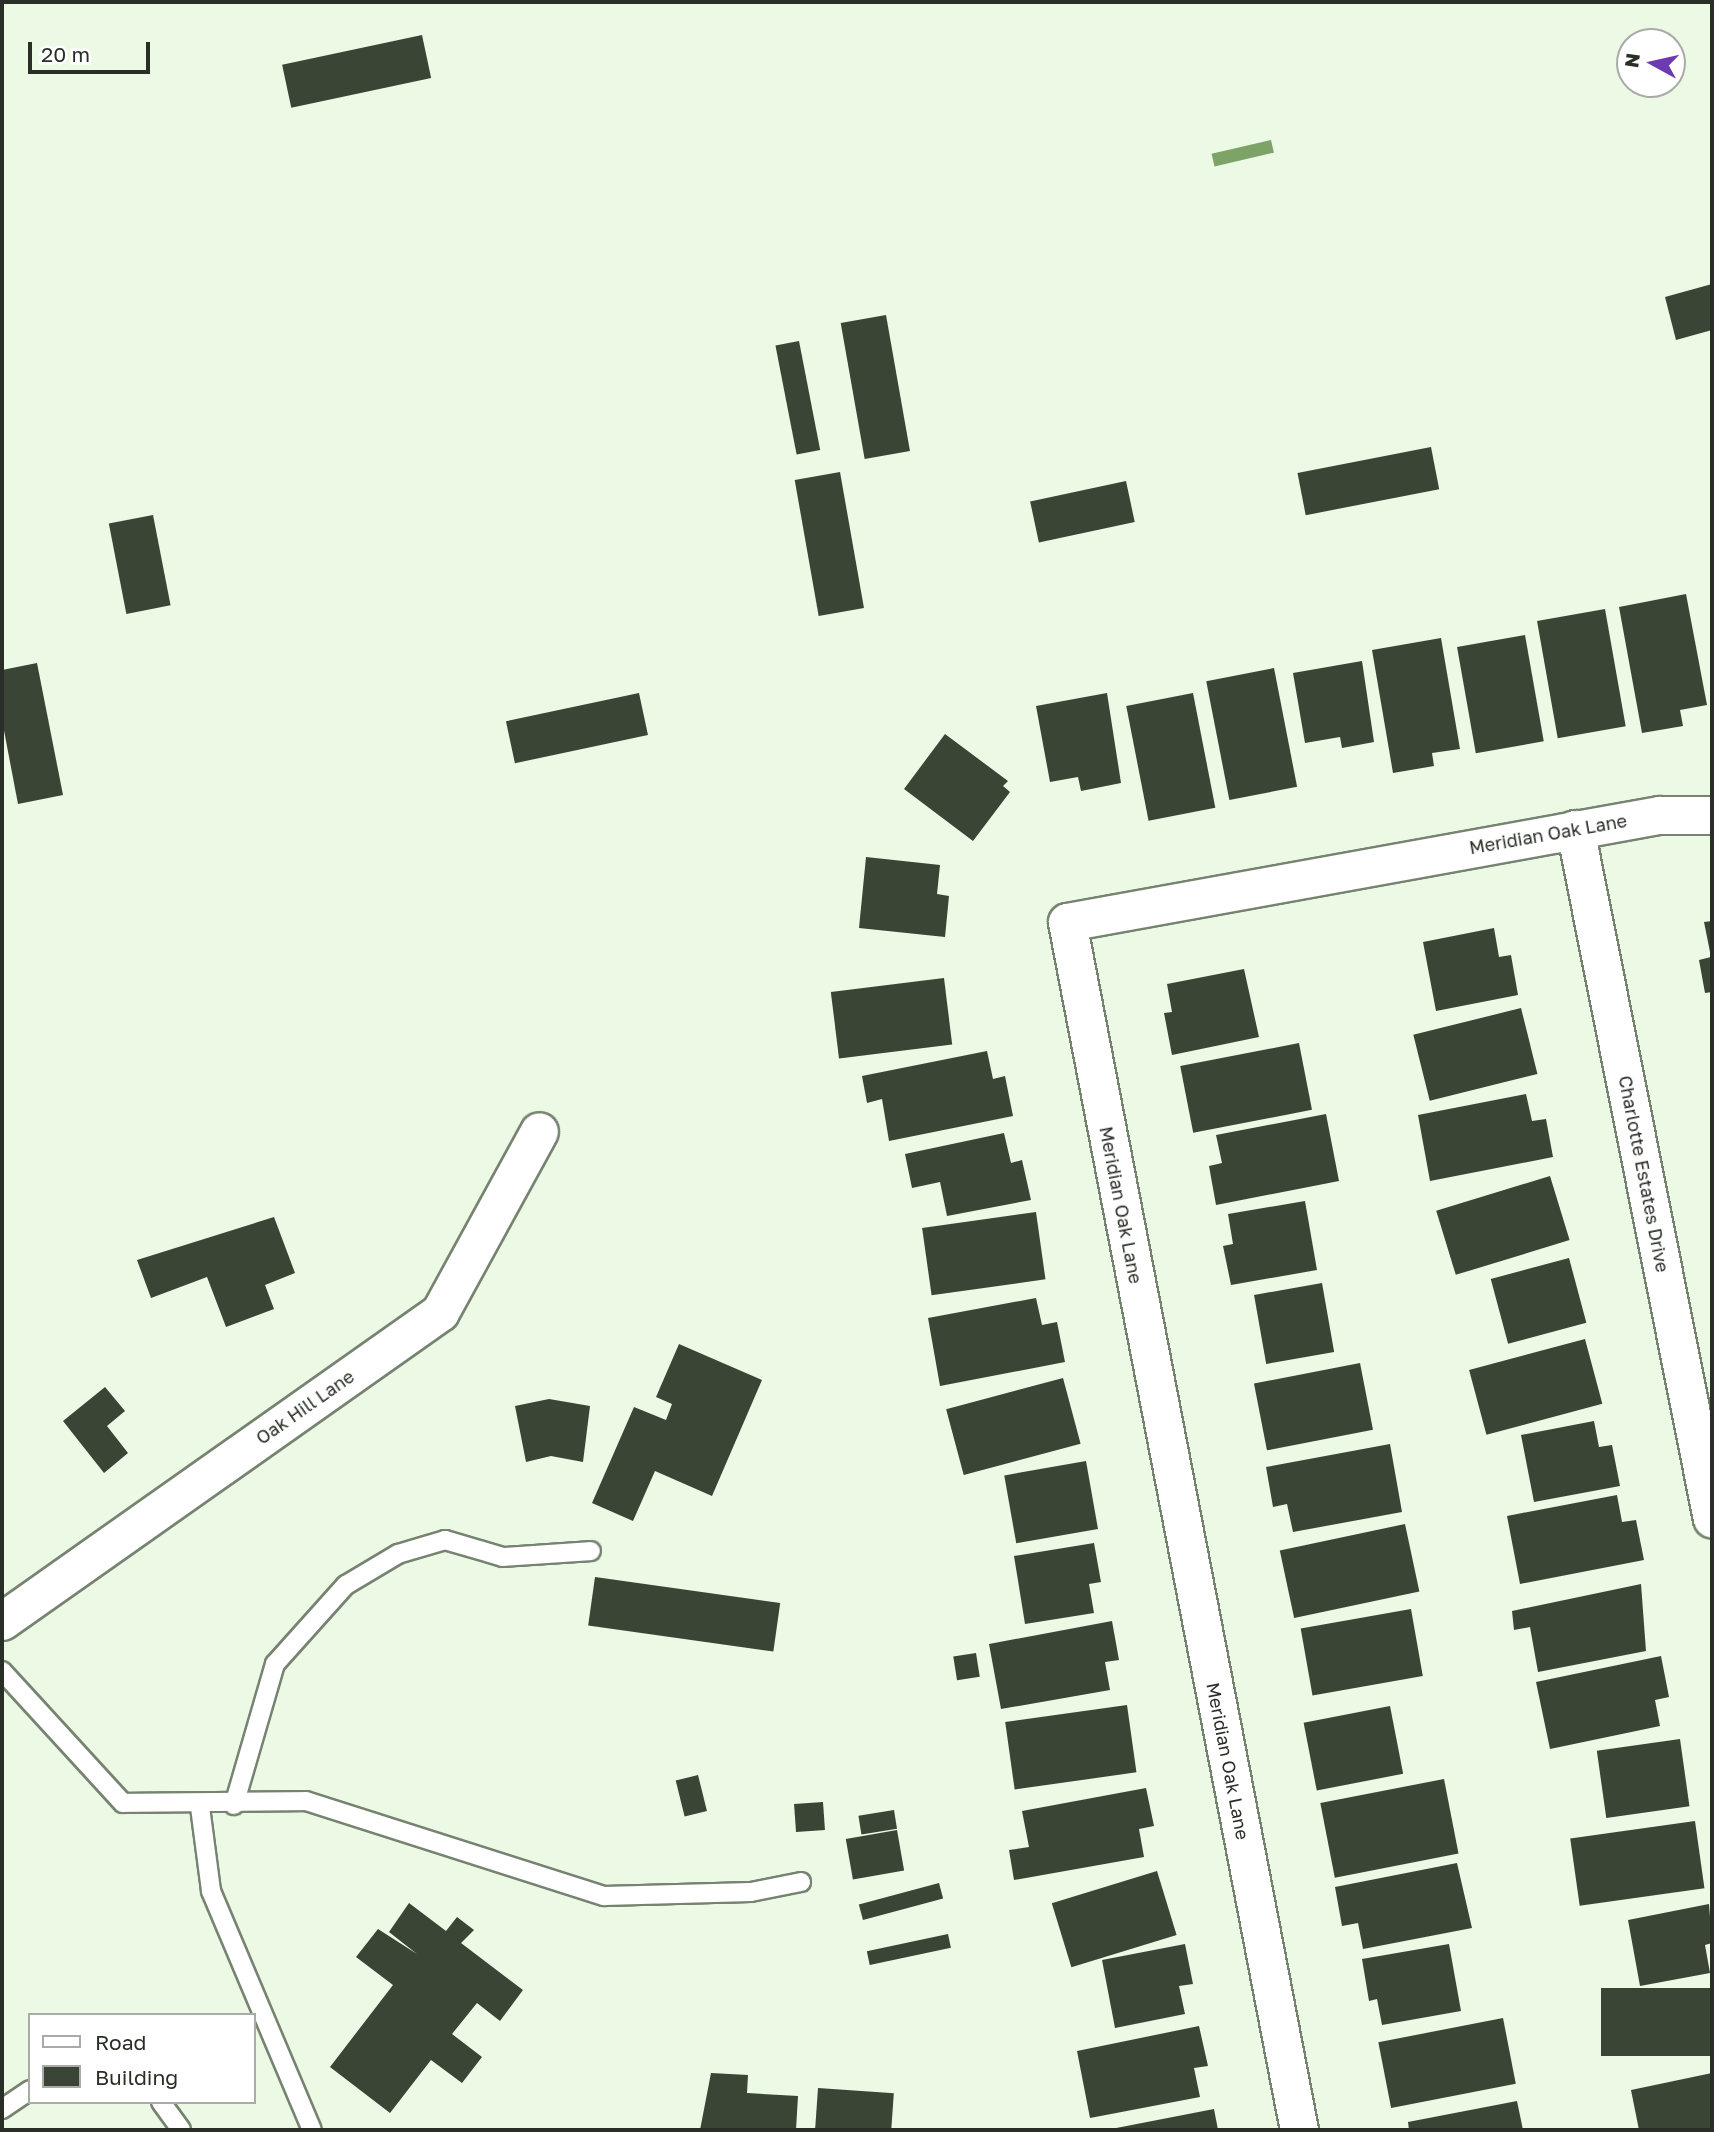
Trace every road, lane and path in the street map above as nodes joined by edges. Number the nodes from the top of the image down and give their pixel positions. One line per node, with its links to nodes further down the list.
1 (1712, 815): 2 (street, Meridian Oak Lane)
2 (1575, 829): 4 (street, Charlotte Estates Drive); 16 (street, Meridian Oak Lane)
3 (539, 1131): 6 (street, Oak Hill Lane)
4 (1712, 1519)
5 (591, 1551): 8 (lane)
6 (2, 1620)
7 (2, 1671): 9 (lane)
8 (234, 1805): 9 (lane); 10 (lane)
9 (200, 1807): 15 (lane)
10 (801, 1882)
11 (28, 2091): 13 (lane)
12 (162, 2104): 14 (lane)
13 (2, 2109)
14 (181, 2130)
15 (312, 2130)
16 (1299, 2130)

